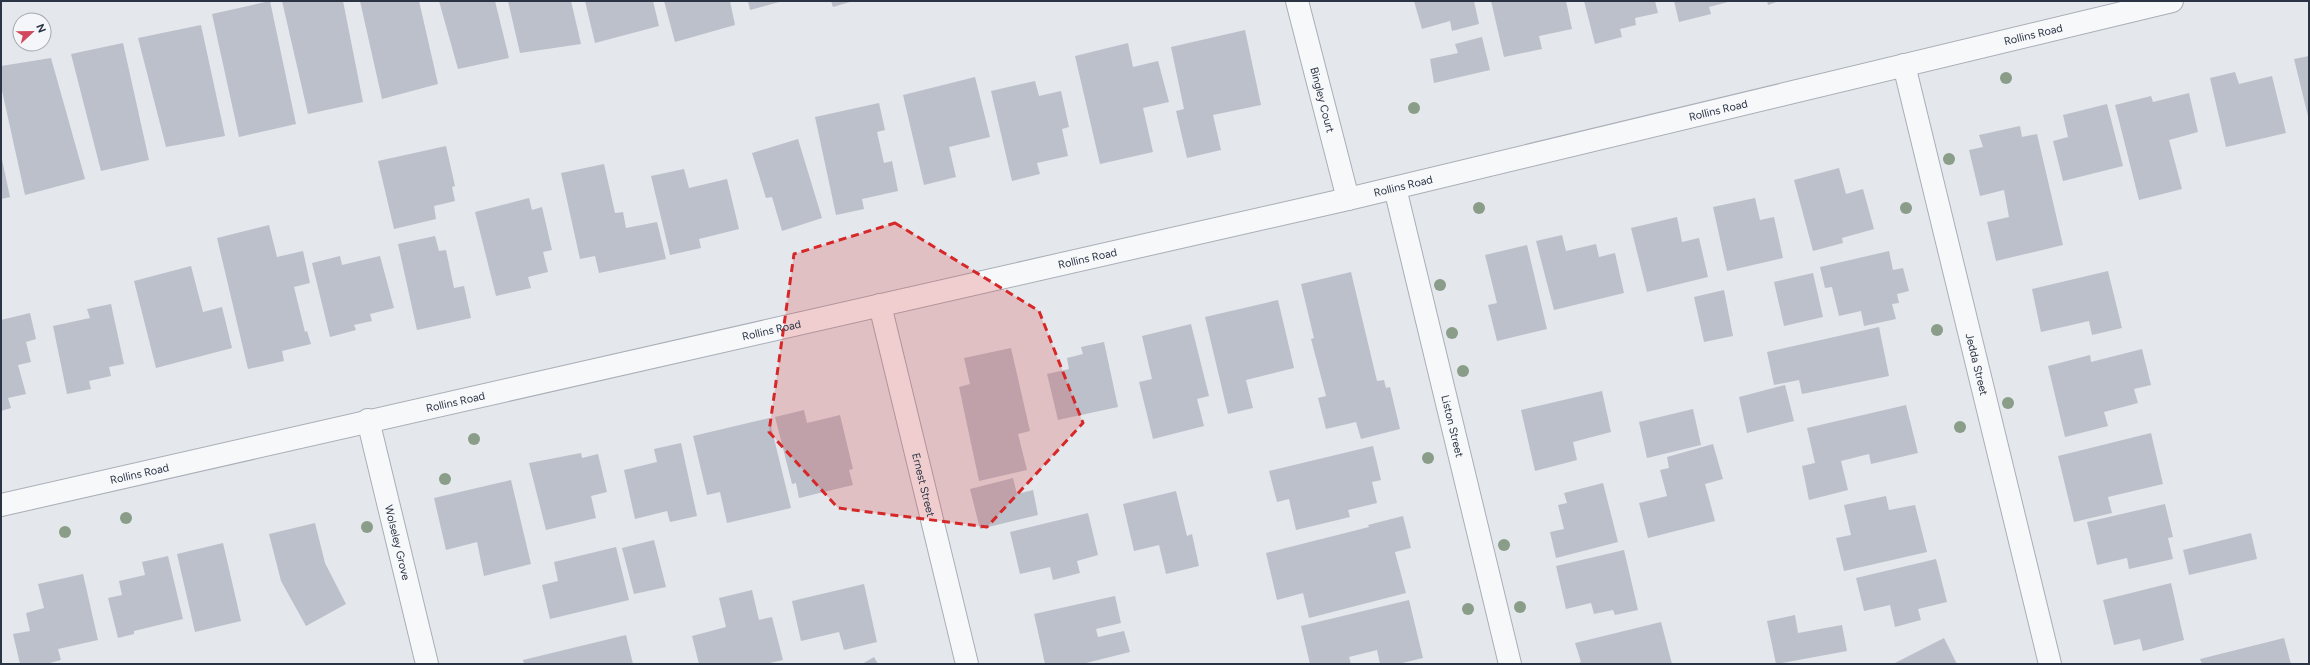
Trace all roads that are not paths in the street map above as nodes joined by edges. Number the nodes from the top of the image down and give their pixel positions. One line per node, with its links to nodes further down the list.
1 (1297, 1): 5 (street, Bingley Court)
2 (2172, 1): 3 (street, Rollins Road)
3 (1904, 65): 4 (street, Rollins Road); 12 (street, Jedda Street)
4 (1395, 188): 5 (street, Rollins Road); 11 (street, Liston Street)
5 (1348, 199): 6 (street, Rollins Road)
6 (880, 305): 7 (street, Rollins Road); 10 (street, Ernest Street)
7 (368, 420): 8 (street, Rollins Road); 9 (street, Wolseley Grove)
8 (1, 505)
9 (427, 664)
10 (967, 664)
11 (1510, 664)
12 (2050, 664)

